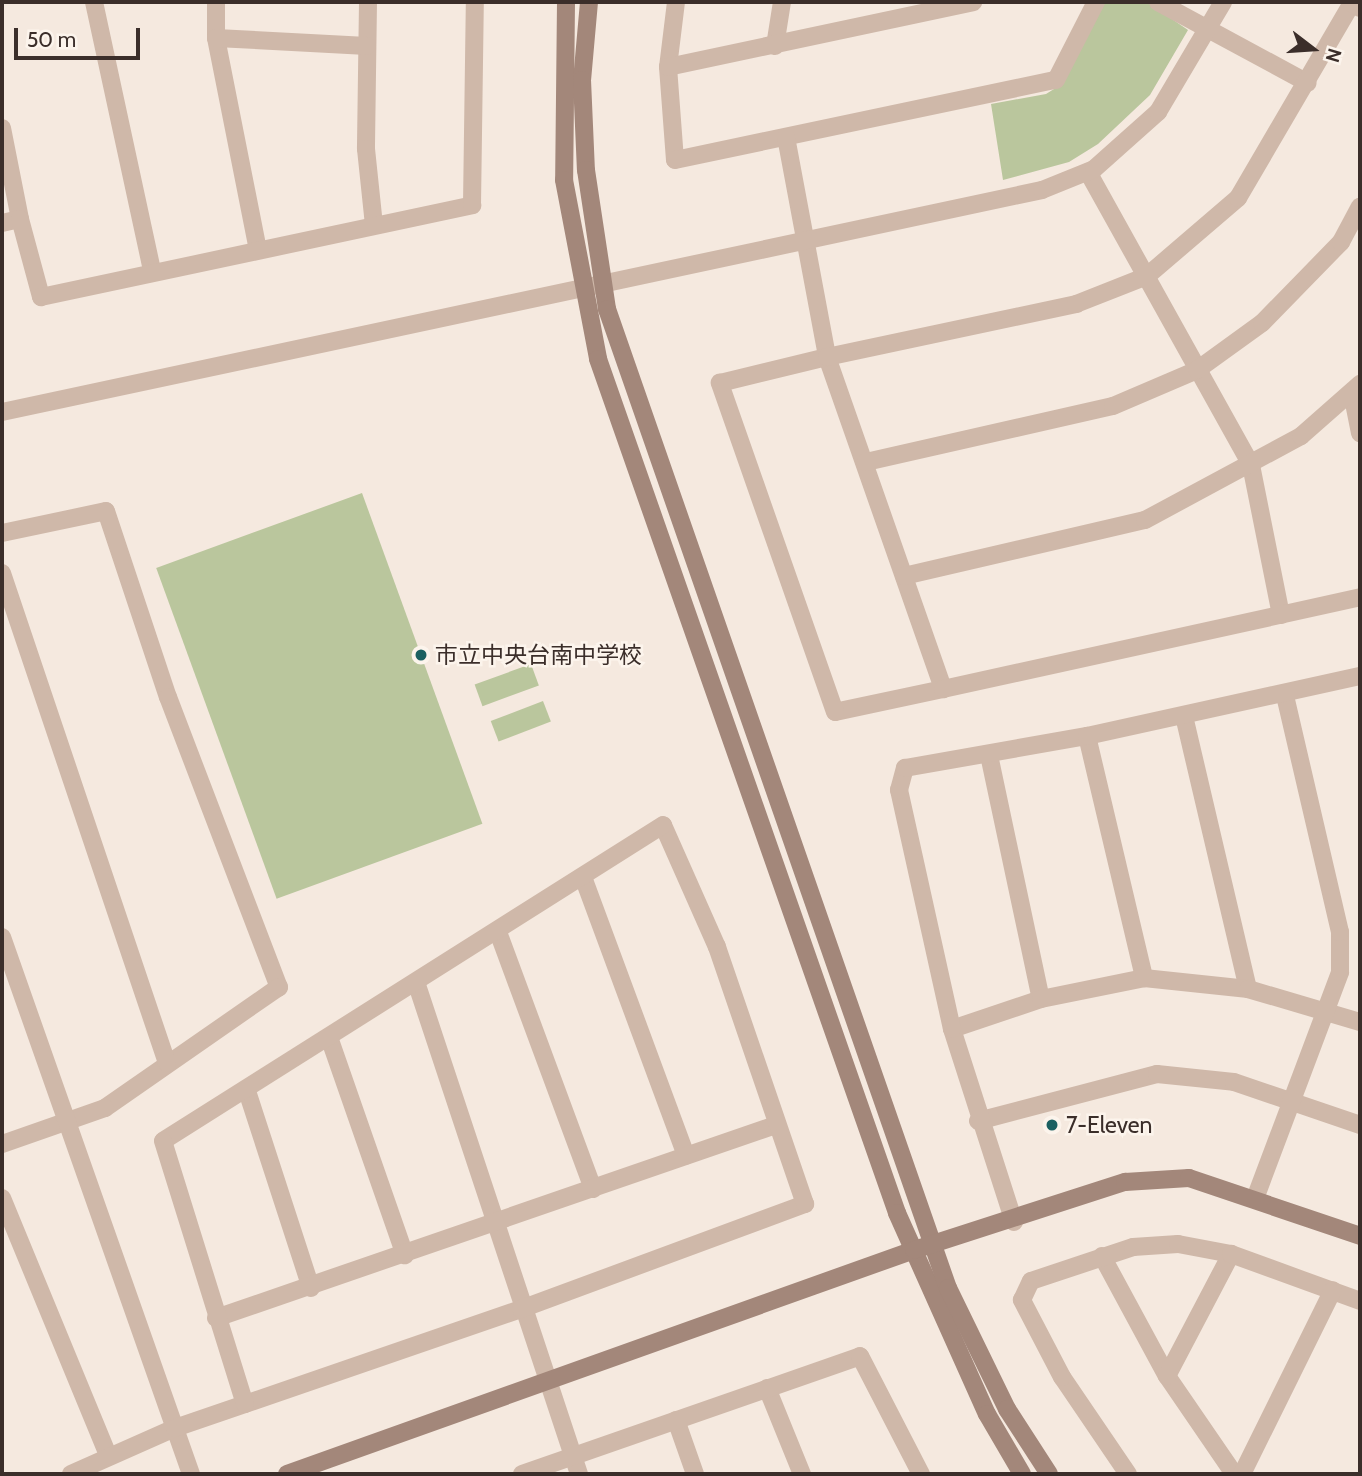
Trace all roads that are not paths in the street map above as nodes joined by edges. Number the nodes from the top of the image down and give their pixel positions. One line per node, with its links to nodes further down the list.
1 (94, 2): 29 (street)
2 (216, 2): 16 (street)
3 (368, 2): 17 (street)
4 (475, 2): 26 (street)
5 (566, 2): 32 (street)
6 (589, 2): 31 (street)
7 (676, 2): 19 (street)
8 (782, 2): 18 (street)
9 (973, 2): 14 (street)
10 (1096, 2): 22 (street)
11 (1158, 2): 15 (street)
12 (1223, 2): 15 (street)
13 (1360, 8): 20 (street)
14 (885, 10): 18 (street)
15 (1209, 28): 20 (street); 23 (street)
16 (216, 38): 17 (street); 28 (street)
17 (367, 46): 26 (street)
18 (775, 46): 19 (street)
19 (668, 67): 22 (street)
20 (1308, 83): 30 (street)
21 (2, 128): 25 (street)
22 (786, 137): 27 (street)
23 (1088, 172): 27 (street); 30 (street)
24 (1360, 207): 34 (street)
25 (11, 221): 29 (street)
26 (374, 225): 28 (street)
27 (804, 240): 31 (street); 33 (street)
28 (258, 250): 29 (street)
29 (152, 270)
30 (1147, 276): 33 (street); 34 (street)
31 (601, 284): 32 (street); 77 (street)
32 (581, 289): 36 (street); 78 (street)
33 (827, 357): 38 (street); 46 (street)
34 (1197, 370): 38 (street); 39 (street)
35 (1356, 389): 37 (street); 39 (street)
36 (2, 412)
37 (1360, 433)
38 (866, 462): 42 (street)
39 (1251, 465): 42 (street); 44 (street)
40 (2, 533): 62 (street)
41 (2, 573): 62 (street)
42 (904, 576): 46 (street)
43 (1360, 597): 44 (street)
44 (1281, 615): 46 (street)
45 (1360, 676): 47 (street)
46 (943, 689)
47 (1285, 695): 48 (street); 58 (street)
48 (1184, 716): 49 (street); 56 (street)
49 (1087, 737): 50 (street); 54 (street)
50 (989, 755): 57 (street); 60 (street)
51 (583, 877): 52 (street); 67 (street); 70 (street)
52 (498, 932): 55 (street); 71 (street)
53 (2, 937): 65 (street)
54 (1144, 978): 56 (street); 57 (street)
55 (417, 985): 61 (street); 75 (street)
56 (1248, 989): 58 (street)
57 (1041, 999): 60 (street)
58 (1325, 1009): 59 (street); 64 (street)
59 (1360, 1022)
60 (952, 1029): 66 (street)
61 (330, 1040): 63 (street); 80 (street)
62 (167, 1063): 65 (street)
63 (247, 1091): 82 (street); 86 (street)
64 (1292, 1097): 66 (street); 68 (street); 72 (street)
65 (66, 1120): 69 (street); 92 (street)
66 (978, 1121): 74 (street)
67 (776, 1125): 70 (street); 85 (street)
68 (1360, 1125)
69 (2, 1144)
70 (686, 1156): 71 (street)
71 (593, 1189): 75 (street)
72 (1256, 1196): 74 (street); 76 (street)
73 (2, 1199): 93 (street)
74 (1014, 1222): 77 (street)
75 (495, 1223): 80 (street); 85 (street)
76 (1360, 1236)
77 (934, 1244): 78 (street); 104 (street)
78 (914, 1250): 88 (street); 103 (street)
79 (1231, 1254): 81 (street); 83 (street); 87 (street)
80 (405, 1255): 82 (street)
81 (1102, 1256): 87 (street); 105 (street)
82 (311, 1288): 86 (street)
83 (1333, 1290): 84 (street); 107 (street)
84 (1360, 1301)
85 (521, 1308): 88 (street); 90 (street)
86 (216, 1318): 90 (street)
87 (1167, 1376): 106 (street)
88 (552, 1382): 94 (street); 97 (street)
89 (767, 1388): 91 (street); 101 (street); 102 (street)
90 (246, 1404): 92 (street)
91 (676, 1420): 94 (street); 100 (street)
92 (175, 1428): 93 (street); 96 (street)
93 (107, 1453): 95 (street)
94 (572, 1455): 98 (street); 99 (street)
95 (71, 1474)
96 (191, 1474)
97 (287, 1474)
98 (522, 1474)
99 (579, 1474)
100 (695, 1474)
101 (802, 1474)
102 (921, 1474)
103 (1021, 1474)
104 (1049, 1474)
105 (1128, 1474)
106 (1234, 1474)
107 (1242, 1474)

